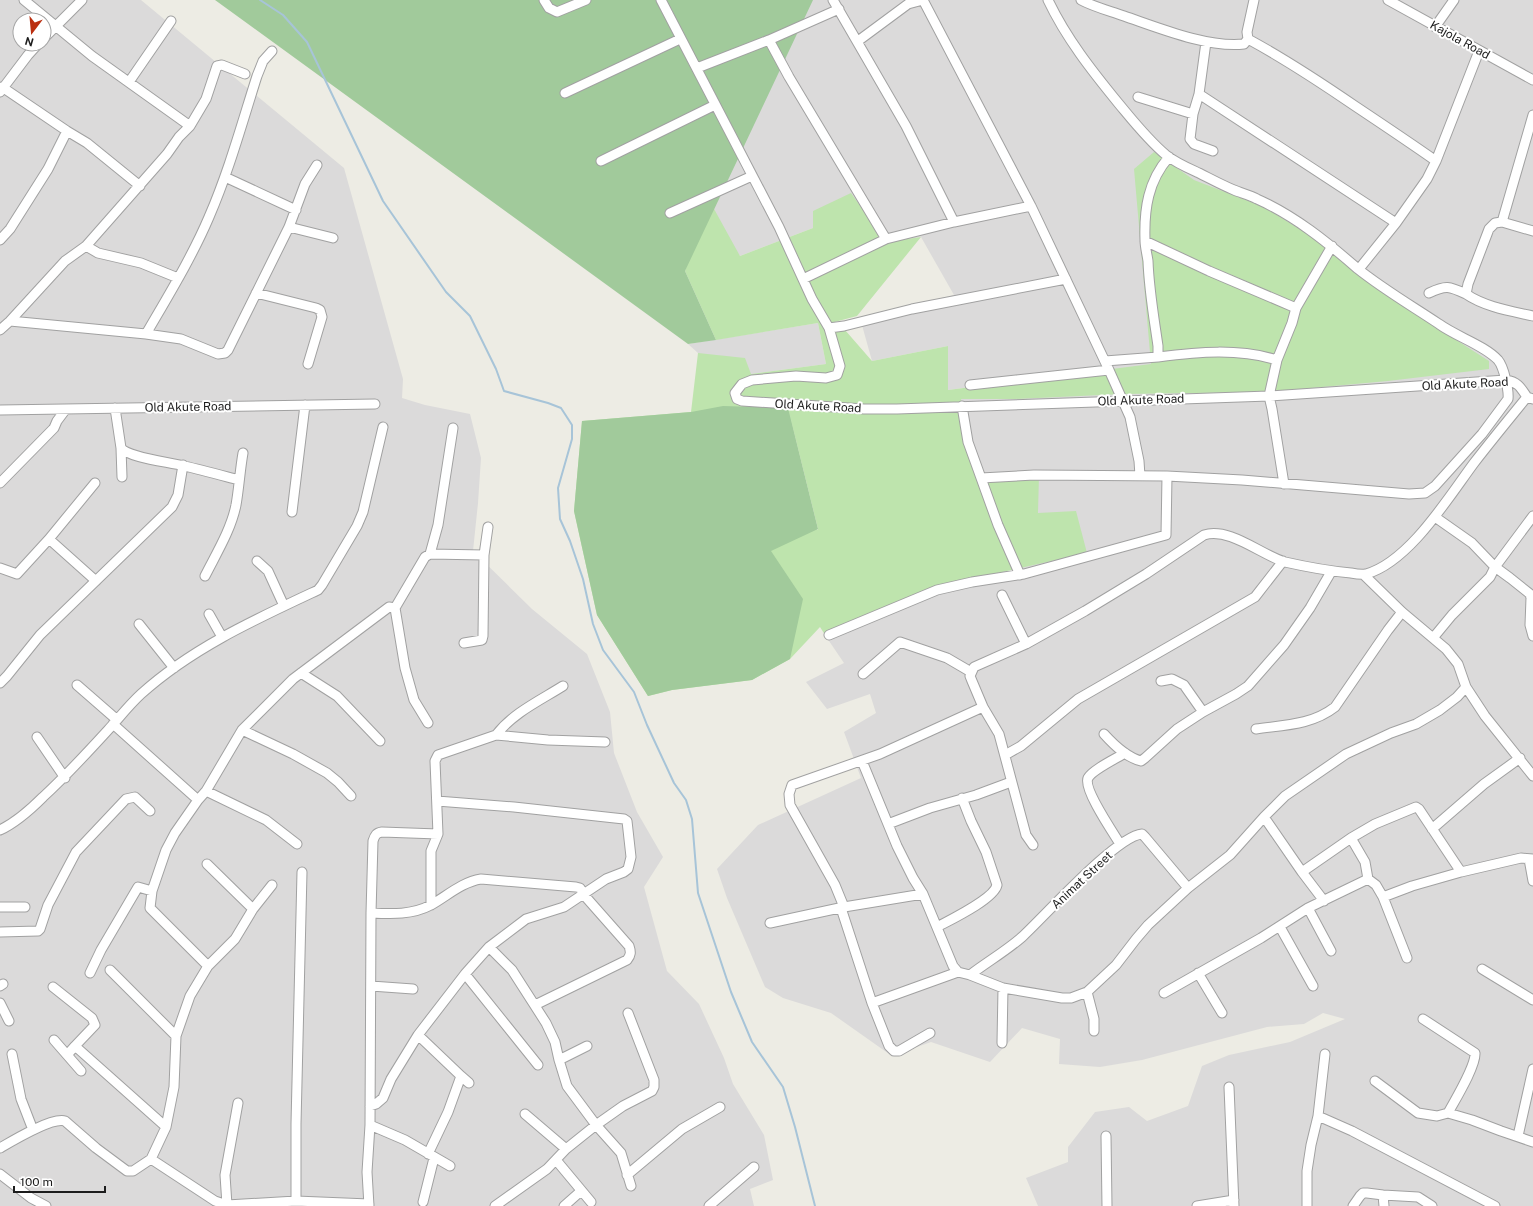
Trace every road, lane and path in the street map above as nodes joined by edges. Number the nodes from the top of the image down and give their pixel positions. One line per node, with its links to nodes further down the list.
1 (24, 0): 15 (street)
2 (82, 0): 15 (street)
3 (544, 0): 4 (street)
4 (586, 0)
5 (661, 0): 18 (street)
6 (833, 0): 13 (street)
7 (923, 0): 21 (street); 47 (street)
8 (1048, 0): 40 (street)
9 (1081, 0): 22 (street)
10 (1254, 0): 19 (street)
11 (1388, 0): 16 (street, Kajola Road)
12 (1454, 0): 16 (street)
13 (838, 9): 20 (street); 21 (street)
14 (171, 22): 29 (street)
15 (55, 26): 17 (street); 29 (street)
16 (1435, 27): 24 (street, Kajola Road)
17 (52, 29)
18 (680, 39): 26 (street); 31 (street)
19 (1248, 39): 22 (street); 42 (street)
20 (769, 40): 26 (street); 56 (street)
21 (858, 41): 50 (street)
22 (1206, 42): 32 (street)
23 (272, 51): 45 (street)
24 (1479, 51): 28 (street, Kajola Road); 42 (street)
25 (32, 52): 30 (street)
26 (697, 68): 34 (street)
27 (245, 74): 37 (street)
28 (1533, 80)
29 (129, 82): 37 (street)
30 (1, 90): 38 (street)
31 (565, 93)
32 (1199, 94): 35 (street); 52 (street)
33 (1138, 98): 35 (street)
34 (715, 105): 41 (street); 44 (street)
35 (1193, 114): 39 (street)
36 (1533, 115): 51 (street)
37 (190, 126): 46 (street)
38 (67, 131): 46 (street); 57 (street)
39 (1213, 151)
40 (1169, 157): 58 (street); 60 (street)
41 (601, 160)
42 (1436, 161): 52 (street)
43 (317, 165): 48 (street)
44 (752, 176): 49 (street); 63 (street)
45 (225, 177): 48 (street); 62 (street)
46 (140, 186): 59 (street)
47 (1031, 206): 50 (street); 64 (street)
48 (296, 210): 53 (street)
49 (670, 213)
50 (954, 222): 56 (street)
51 (1502, 222): 54 (street); 67 (street)
52 (1396, 223): 61 (street)
53 (289, 227): 55 (street); 65 (street)
54 (1533, 231)
55 (333, 238)
56 (886, 239): 63 (street)
57 (0, 240)
58 (1145, 241): 68 (street); 74 (street)
59 (86, 246): 62 (street); 70 (street)
60 (1332, 246): 61 (street); 68 (street)
61 (1358, 269): 79 (street)
62 (178, 278): 73 (street)
63 (803, 279): 71 (street)
64 (1066, 279): 71 (street); 76 (street)
65 (256, 293): 73 (street); 77 (street)
66 (1430, 293): 67 (street)
67 (1466, 294): 69 (street)
68 (1296, 308): 75 (street)
69 (1533, 316)
70 (10, 321): 72 (street); 73 (street)
71 (829, 328): 86 (street, Old Akute Road)
72 (0, 330)
73 (146, 334)
74 (1158, 357): 75 (street); 76 (street)
75 (1277, 360): 81 (street)
76 (1105, 361): 78 (street)
77 (308, 364)
78 (1109, 370): 80 (street); 83 (street)
79 (1506, 380): 81 (street, Old Akute Road); 82 (street, Old Akute Road); 102 (street)
80 (970, 385)
81 (1269, 396): 83 (street, Old Akute Road); 102 (street)
82 (1530, 398): 105 (street)
83 (1123, 401): 86 (street, Old Akute Road); 95 (street)
84 (375, 404): 85 (street, Old Akute Road)
85 (305, 405): 87 (street, Old Akute Road); 103 (street)
86 (962, 406): 98 (street)
87 (115, 408): 88 (street, Old Akute Road); 92 (street)
88 (66, 409): 89 (street, Old Akute Road); 100 (street)
89 (0, 410)
90 (383, 427): 121 (street)
91 (453, 428): 108 (street)
92 (121, 448): 94 (street); 97 (street)
93 (243, 453): 99 (street)
94 (183, 465): 99 (street); 118 (street)
95 (1140, 476): 96 (street); 98 (street)
96 (1167, 476): 102 (street); 115 (street)
97 (122, 477)
98 (981, 478): 115 (street)
99 (238, 480): 117 (street)
100 (0, 483)
101 (95, 483): 107 (street)
102 (1284, 484)
103 (292, 512)
104 (1533, 516): 112 (street)
105 (1435, 517): 112 (street); 116 (street)
106 (488, 527): 109 (street)
107 (49, 539): 113 (street); 118 (street)
108 (430, 554): 109 (street); 122 (street)
109 (484, 555): 130 (street)
110 (257, 561): 121 (street)
111 (1284, 561): 114 (street); 131 (street); 153 (street)
112 (1495, 567): 120 (street); 129 (street)
113 (0, 568)
114 (1331, 572): 116 (street); 142 (street)
115 (1020, 575): 126 (street)
116 (1364, 575): 123 (street)
117 (205, 576)
118 (96, 581): 137 (street)
119 (1002, 595): 131 (street)
120 (1532, 602): 127 (street)
121 (284, 606): 128 (street)
122 (395, 608): 134 (street); 144 (street)
123 (1402, 612): 129 (street); 145 (street)
124 (209, 614): 128 (street)
125 (139, 624): 132 (street)
126 (829, 635)
127 (1533, 636)
128 (222, 637): 132 (street)
129 (1433, 638): 140 (street)
130 (464, 643)
131 (1026, 644): 133 (street)
132 (174, 668): 143 (street)
133 (971, 672): 135 (street); 141 (street)
134 (301, 673): 146 (street); 150 (street)
135 (863, 674)
136 (1161, 681): 142 (street)
137 (0, 682)
138 (77, 686): 143 (street)
139 (563, 686): 148 (street)
140 (1466, 688): 154 (street); 165 (street)
141 (983, 707): 153 (street); 155 (street)
142 (1203, 712): 152 (street)
143 (114, 722): 157 (street); 162 (street)
144 (428, 723)
145 (1256, 729)
146 (242, 730): 159 (street); 160 (street)
147 (1104, 734): 152 (street)
148 (496, 735): 151 (street); 163 (street)
149 (37, 737): 157 (street)
150 (380, 741)
151 (605, 742)
152 (1125, 753): 172 (street)
153 (1005, 755): 158 (street)
154 (1520, 758): 156 (street); 168 (street)
155 (862, 761): 166 (street); 191 (street)
156 (1533, 776)
157 (65, 778): 167 (street)
158 (1011, 782): 161 (street); 173 (street)
159 (206, 791): 162 (street); 171 (street)
160 (350, 796)
161 (962, 798): 166 (street); 197 (street)
162 (198, 800): 183 (street)
163 (437, 801): 169 (street); 185 (street)
164 (150, 811): 198 (street)
165 (1264, 817): 177 (street); 182 (street)
166 (888, 824): 184 (street)
167 (0, 829)
168 (1432, 829): 170 (street); 178 (street)
169 (438, 834): 188 (street); 194 (street)
170 (1351, 838): 177 (street); 179 (street)
171 (297, 844)
172 (1120, 844): 182 (street, Animat Street); 209 (street, Animat Street)
173 (1033, 845)
174 (1531, 859): 178 (street); 180 (street)
175 (207, 864): 192 (street)
176 (302, 872): 269 (street)
177 (1302, 872): 187 (street)
178 (1461, 872): 186 (street)
179 (1368, 879): 186 (street); 187 (street)
180 (1533, 881)
181 (272, 885): 192 (street)
182 (1188, 888): 215 (street)
183 (152, 891): 202 (street); 206 (street)
184 (923, 894): 191 (street); 197 (street)
185 (584, 895): 188 (street); 199 (street); 220 (street)
186 (1383, 897): 201 (street)
187 (1324, 901): 193 (street)
188 (431, 905): 194 (street)
189 (0, 907): 190 (street)
190 (25, 907)
191 (843, 907): 195 (street); 219 (street)
192 (253, 908): 202 (street)
193 (1308, 908): 196 (street); 200 (street)
194 (371, 913): 210 (street)
195 (770, 923)
196 (1280, 926): 207 (street); 211 (street)
197 (937, 927): 205 (street)
198 (0, 932)
199 (489, 947): 208 (street); 220 (street)
200 (1331, 951)
201 (1407, 958)
202 (208, 966): 228 (street)
203 (1482, 968): 217 (street)
204 (110, 970): 228 (street)
205 (958, 972): 209 (street); 219 (street)
206 (90, 973)
207 (1198, 973): 216 (street); 222 (street)
208 (465, 974): 227 (street); 237 (street)
209 (970, 975): 213 (street)
210 (371, 986): 214 (street); 245 (street)
211 (1313, 986)
212 (53, 987): 231 (street)
213 (1003, 988): 215 (street); 230 (street)
214 (413, 989)
215 (1087, 992): 225 (street)
216 (1164, 993)
217 (1533, 1000)
218 (0, 1003): 224 (street)
219 (872, 1003): 226 (street)
220 (535, 1005): 236 (street)
221 (628, 1013): 250 (street)
222 (1222, 1014)
223 (1423, 1019): 247 (street)
224 (9, 1021)
225 (1094, 1031)
226 (930, 1033)
227 (418, 1035): 240 (street); 245 (street)
228 (176, 1036): 252 (street)
229 (54, 1040): 235 (street)
230 (1002, 1043)
231 (76, 1046): 235 (street); 252 (street)
232 (587, 1046): 236 (street)
233 (12, 1054): 253 (street)
234 (1325, 1054): 249 (street)
235 (67, 1055): 239 (street)
236 (559, 1060): 250 (street)
237 (538, 1065)
238 (1533, 1069): 255 (street)
239 (81, 1071)
240 (461, 1076): 242 (street); 259 (street)
241 (1375, 1081): 247 (street)
242 (470, 1083)
243 (1229, 1087): 272 (street)
244 (238, 1102): 273 (street)
245 (370, 1106): 251 (street)
246 (720, 1107): 265 (street)
247 (1448, 1113): 255 (street)
248 (525, 1114): 258 (street)
249 (1318, 1116): 281 (street); 285 (street)
250 (596, 1124): 258 (street); 265 (street)
251 (370, 1125): 259 (street); 274 (street)
252 (166, 1127): 260 (street)
253 (33, 1130): 257 (street); 260 (street)
254 (1106, 1136): 279 (street)
255 (1518, 1136): 256 (street)
256 (1533, 1142)
257 (0, 1148)
258 (566, 1149): 261 (street)
259 (431, 1156): 262 (street); 270 (street)
260 (151, 1159): 273 (street)
261 (556, 1160): 267 (street); 276 (street)
262 (450, 1166)
263 (754, 1167): 278 (street)
264 (0, 1174): 275 (street)
265 (627, 1174): 266 (street)
266 (631, 1186)
267 (581, 1191): 271 (street); 277 (street)
268 (1383, 1196): 282 (street); 283 (street); 284 (street)
269 (296, 1201): 273 (street); 274 (street)
270 (423, 1202)
271 (591, 1202)
272 (1234, 1203): 280 (street)
273 (220, 1204)
274 (369, 1205)
275 (46, 1206)
276 (495, 1206)
277 (564, 1206)
278 (709, 1206)
279 (1107, 1206)
280 (1197, 1206)
281 (1307, 1206)
282 (1353, 1206)
283 (1384, 1206)
284 (1432, 1206)
285 (1495, 1206)

